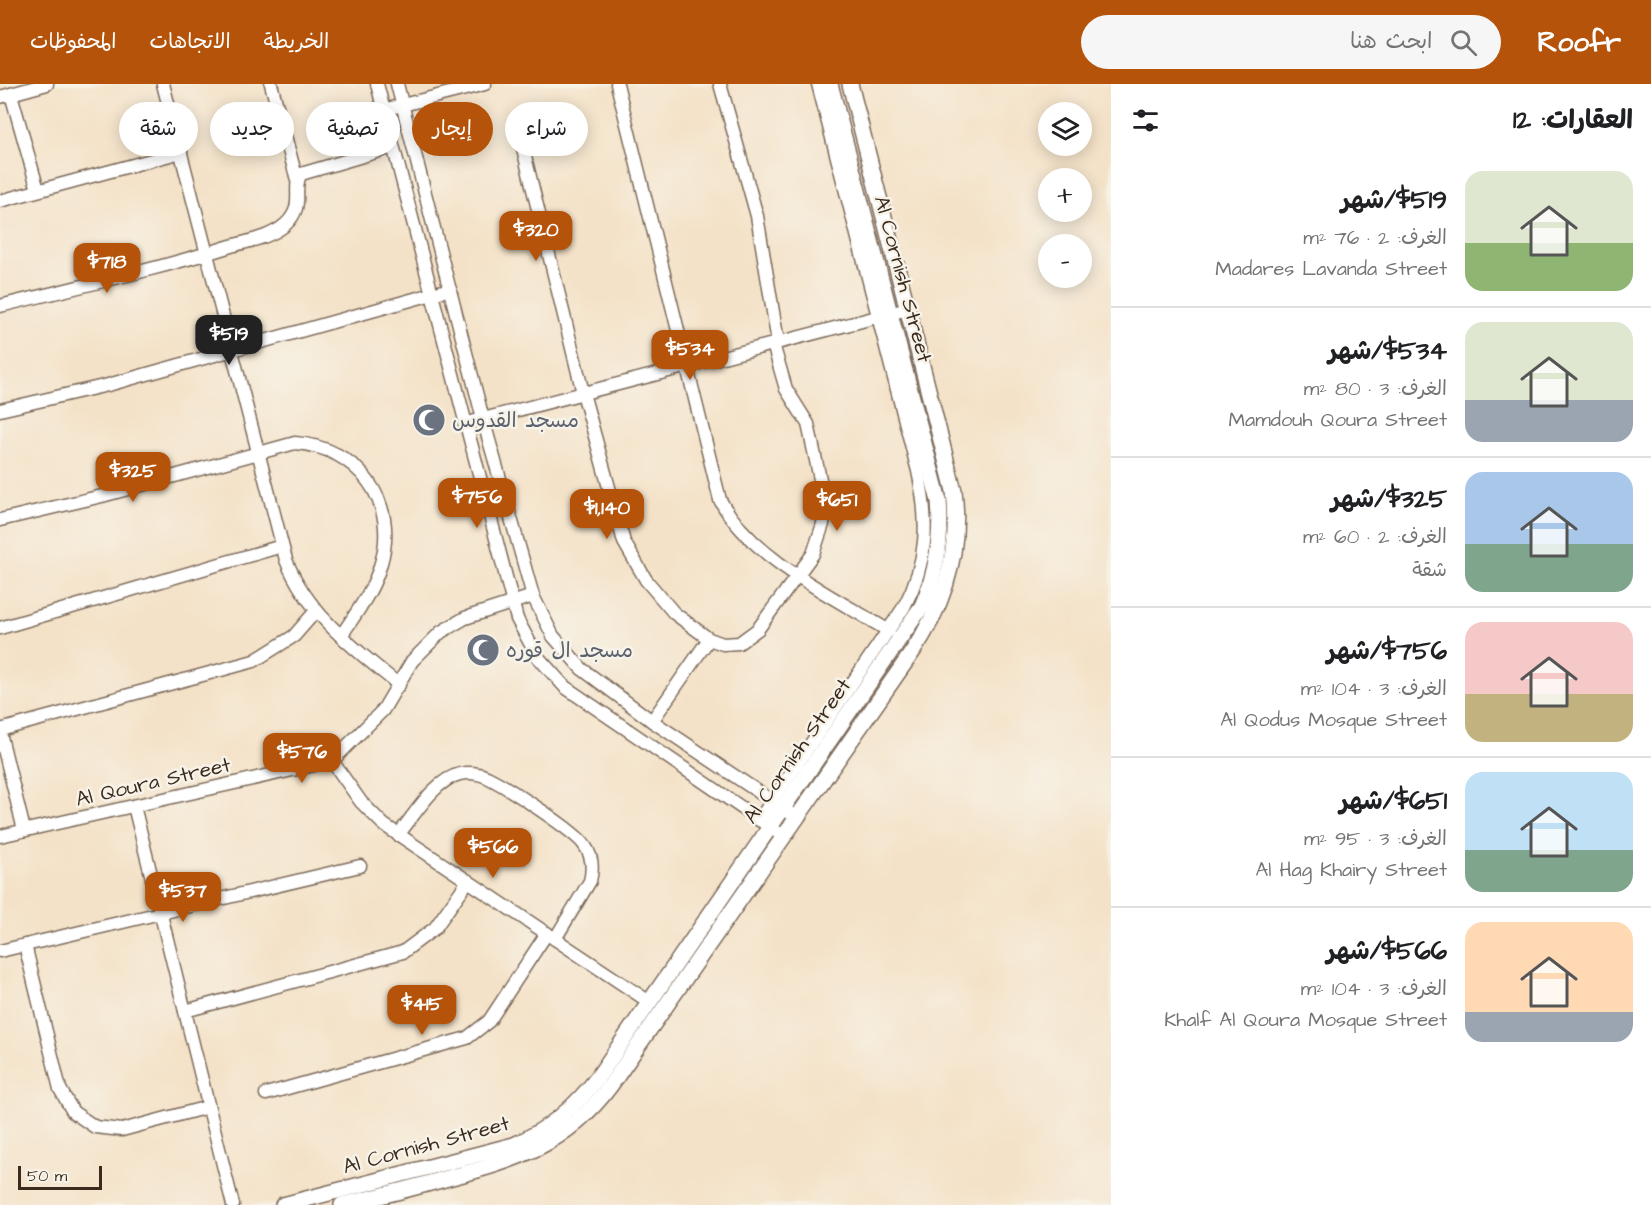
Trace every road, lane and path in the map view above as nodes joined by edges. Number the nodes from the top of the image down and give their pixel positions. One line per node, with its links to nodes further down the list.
1 (47, 84): 12 (street)
2 (163, 84): 13 (street)
3 (271, 84): 22 (street)
4 (376, 84): 14 (street)
5 (397, 84): 15 (street)
6 (485, 84): 15 (street)
7 (617, 84): 33 (street)
8 (720, 84): 31 (street)
9 (818, 84): 30 (street)
10 (830, 84): 30 (street, Al Cornish Street)
11 (850, 84): 29 (street, Al Cornish Street)
12 (6, 95): 23 (street)
13 (168, 102)
14 (381, 102)
15 (403, 105): 16 (street); 26 (street)
16 (400, 106)
17 (166, 156): 23 (street)
18 (182, 156): 25 (street)
19 (361, 156): 22 (street)
20 (395, 156): 27 (street)
21 (525, 156): 34 (street)
22 (297, 180): 25 (street)
23 (38, 190): 24 (street)
24 (0, 201)
25 (207, 254): 28 (street); 32 (street)
26 (450, 289): 27 (street); 36 (street)
27 (430, 294): 32 (street); 37 (street)
28 (0, 306)
29 (908, 309): 30 (street); 55 (street, Al Cornish Street)
30 (884, 315): 31 (street); 46 (street); 53 (street, Al Cornish Street)
31 (776, 343): 33 (street); 41 (street)
32 (231, 350): 35 (street); 38 (street)
33 (686, 366): 34 (street); 41 (street)
34 (583, 393): 36 (street); 48 (street)
35 (0, 410)
36 (483, 419): 37 (street); 42 (street)
37 (464, 424): 43 (street)
38 (258, 452): 39 (street); 40 (street); 47 (street)
39 (0, 520)
40 (282, 546): 44 (street); 45 (street)
41 (799, 574): 46 (street); 48 (street)
42 (534, 596): 43 (street); 50 (street)
43 (512, 602): 49 (street); 56 (street)
44 (315, 612): 47 (street); 51 (street)
45 (0, 628)
46 (889, 631): 53 (street)
47 (341, 636): 49 (street)
48 (709, 639): 50 (street)
49 (399, 685): 52 (street)
50 (652, 721): 53 (street)
51 (0, 731): 57 (street)
52 (332, 761): 54 (street, Al Qoura Street); 58 (street)
53 (777, 804): 55 (street); 56 (street, Al Cornish Street)
54 (134, 806): 57 (street, Al Qoura Street); 63 (street)
55 (796, 817): 60 (street, Al Cornish Street)
56 (764, 824): 60 (street); 67 (street, Al Cornish Street)
57 (24, 830): 59 (street, Al Qoura Street)
58 (398, 835): 62 (street); 64 (street)
59 (0, 836)
60 (783, 836): 71 (street, Al Cornish Street)
61 (360, 866): 63 (street)
62 (468, 881): 64 (street); 68 (street)
63 (160, 913): 65 (street); 68 (street)
64 (551, 936): 67 (street); 69 (street)
65 (25, 945): 66 (street); 70 (street)
66 (0, 951)
67 (648, 1001): 71 (street, Al Cornish Street)
68 (184, 1011): 70 (street)
69 (266, 1094)
70 (208, 1107): 73 (street)
71 (403, 1190): 72 (street, Al Cornish Street)
72 (385, 1193): 74 (street, Al Cornish Street); 75 (street, Al Cornish Street)
73 (232, 1205)
74 (283, 1205)
75 (342, 1205)

